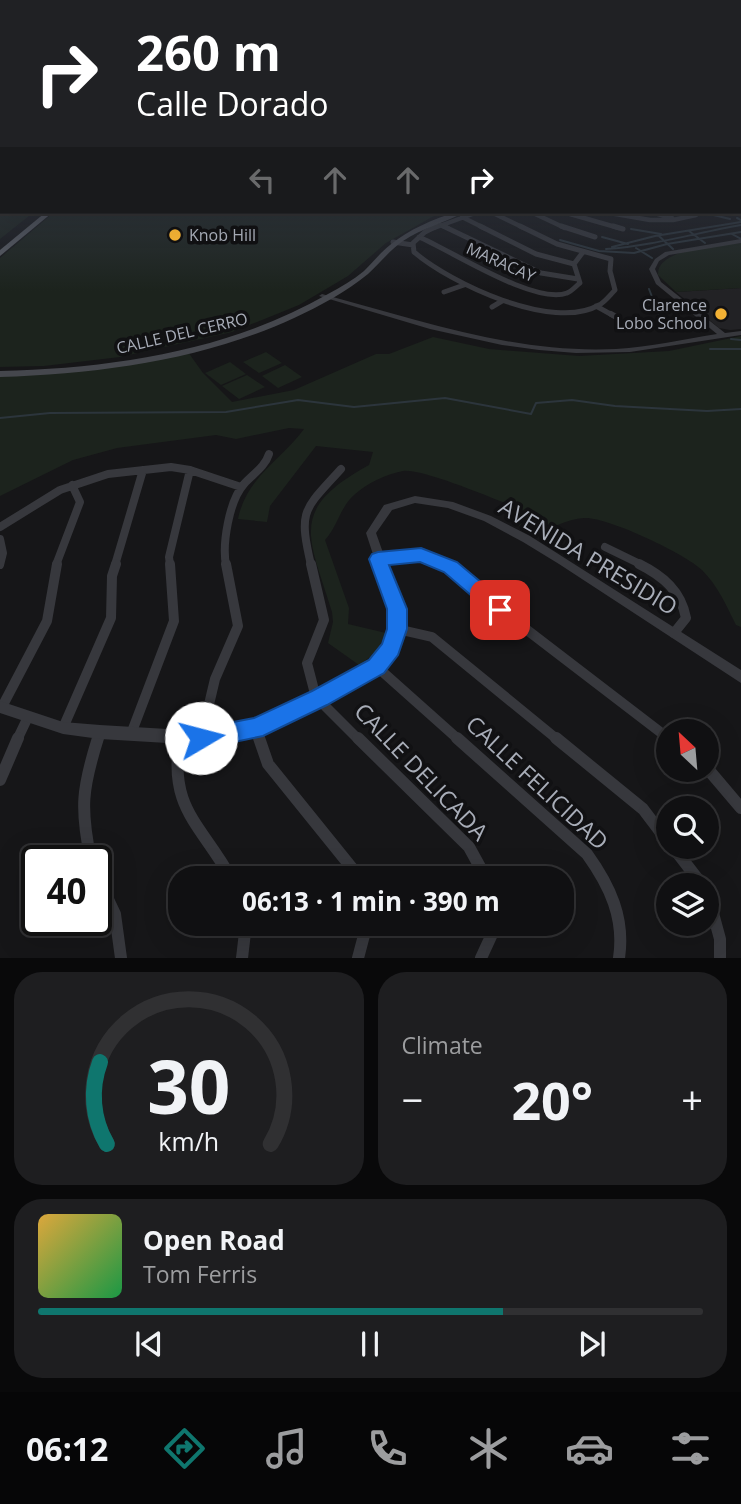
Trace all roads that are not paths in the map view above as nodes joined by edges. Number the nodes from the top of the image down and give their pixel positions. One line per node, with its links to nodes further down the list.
1 (38, 214): 21 (highway)
2 (48, 214): 23 (highway)
3 (448, 214): 19 (main road, CALLE DEL CERRO)
4 (462, 214): 14 (street); 19 (main road, CALLE DEL CERRO); 24 (street)
5 (495, 214): 22 (street)
6 (536, 214): 12 (street)
7 (558, 214): 12 (street)
8 (571, 214): 15 (street)
9 (613, 214): 13 (street)
10 (657, 214): 13 (street)
11 (694, 214): 13 (street)
12 (545, 218): 17 (street)
13 (674, 220)
14 (440, 225): 16 (street); 25 (street)
15 (624, 229)
16 (419, 237): 20 (street); 25 (street, MARACAY)
17 (595, 237)
18 (741, 241): 36 (street)
19 (395, 242): 20 (street); 28 (main road, CALLE DEL CERRO)
20 (413, 244): 26 (street)
21 (0, 245)
22 (583, 253): 24 (street); 30 (street)
23 (0, 254)
24 (574, 264): 25 (street)
25 (578, 279)
26 (464, 285): 27 (street); 29 (street)
27 (444, 292)
28 (325, 297): 36 (street); 37 (main road, CALLE DEL CERRO)
29 (502, 301): 31 (street); 32 (street)
30 (596, 306): 32 (street); 33 (street)
31 (492, 307)
32 (548, 311): 34 (street)
33 (618, 318)
34 (550, 320)
35 (741, 333): 36 (street)
36 (723, 335)
37 (0, 372)
38 (269, 454): 43 (street)
39 (341, 469): 53 (street, CALLE DELICADA)
40 (143, 470): 41 (street); 42 (street); 56 (street)
41 (190, 470): 43 (street); 60 (street)
42 (72, 485): 44 (street); 54 (street)
43 (241, 487): 62 (street)
44 (0, 527)
45 (0, 539): 48 (street)
46 (605, 547): 50 (street)
47 (378, 559): 49 (street, AVENIDA PRESIDIO); 50 (street, AVENIDA PRESIDIO); 58 (street)
48 (0, 565)
49 (397, 629): 51 (street); 66 (street)
50 (674, 634): 52 (street, AVENIDA PRESIDIO)
51 (376, 666): 53 (street); 82 (street, CALLE FELICIDAD)
52 (741, 677)
53 (320, 698): 57 (street); 71 (street, CALLE DELICADA)
54 (1, 707): 55 (street)
55 (27, 717): 56 (street); 63 (street)
56 (63, 728): 59 (street)
57 (256, 728): 62 (street); 70 (street)
58 (656, 729)
59 (100, 732): 60 (street); 67 (street)
60 (131, 734): 61 (street)
61 (180, 737): 62 (street); 69 (street)
62 (201, 738)
63 (0, 780)
64 (719, 782): 65 (street)
65 (741, 808)
66 (656, 826)
67 (88, 845)
68 (682, 859): 72 (street)
69 (223, 866)
70 (350, 866)
71 (479, 866)
72 (693, 873)
73 (112, 906): 78 (street)
74 (719, 935): 83 (street)
75 (245, 936): 79 (street)
76 (364, 936): 80 (street)
77 (491, 936): 81 (street)
78 (121, 958)
79 (242, 958)
80 (358, 958)
81 (481, 958)
82 (619, 958)
83 (720, 958)

